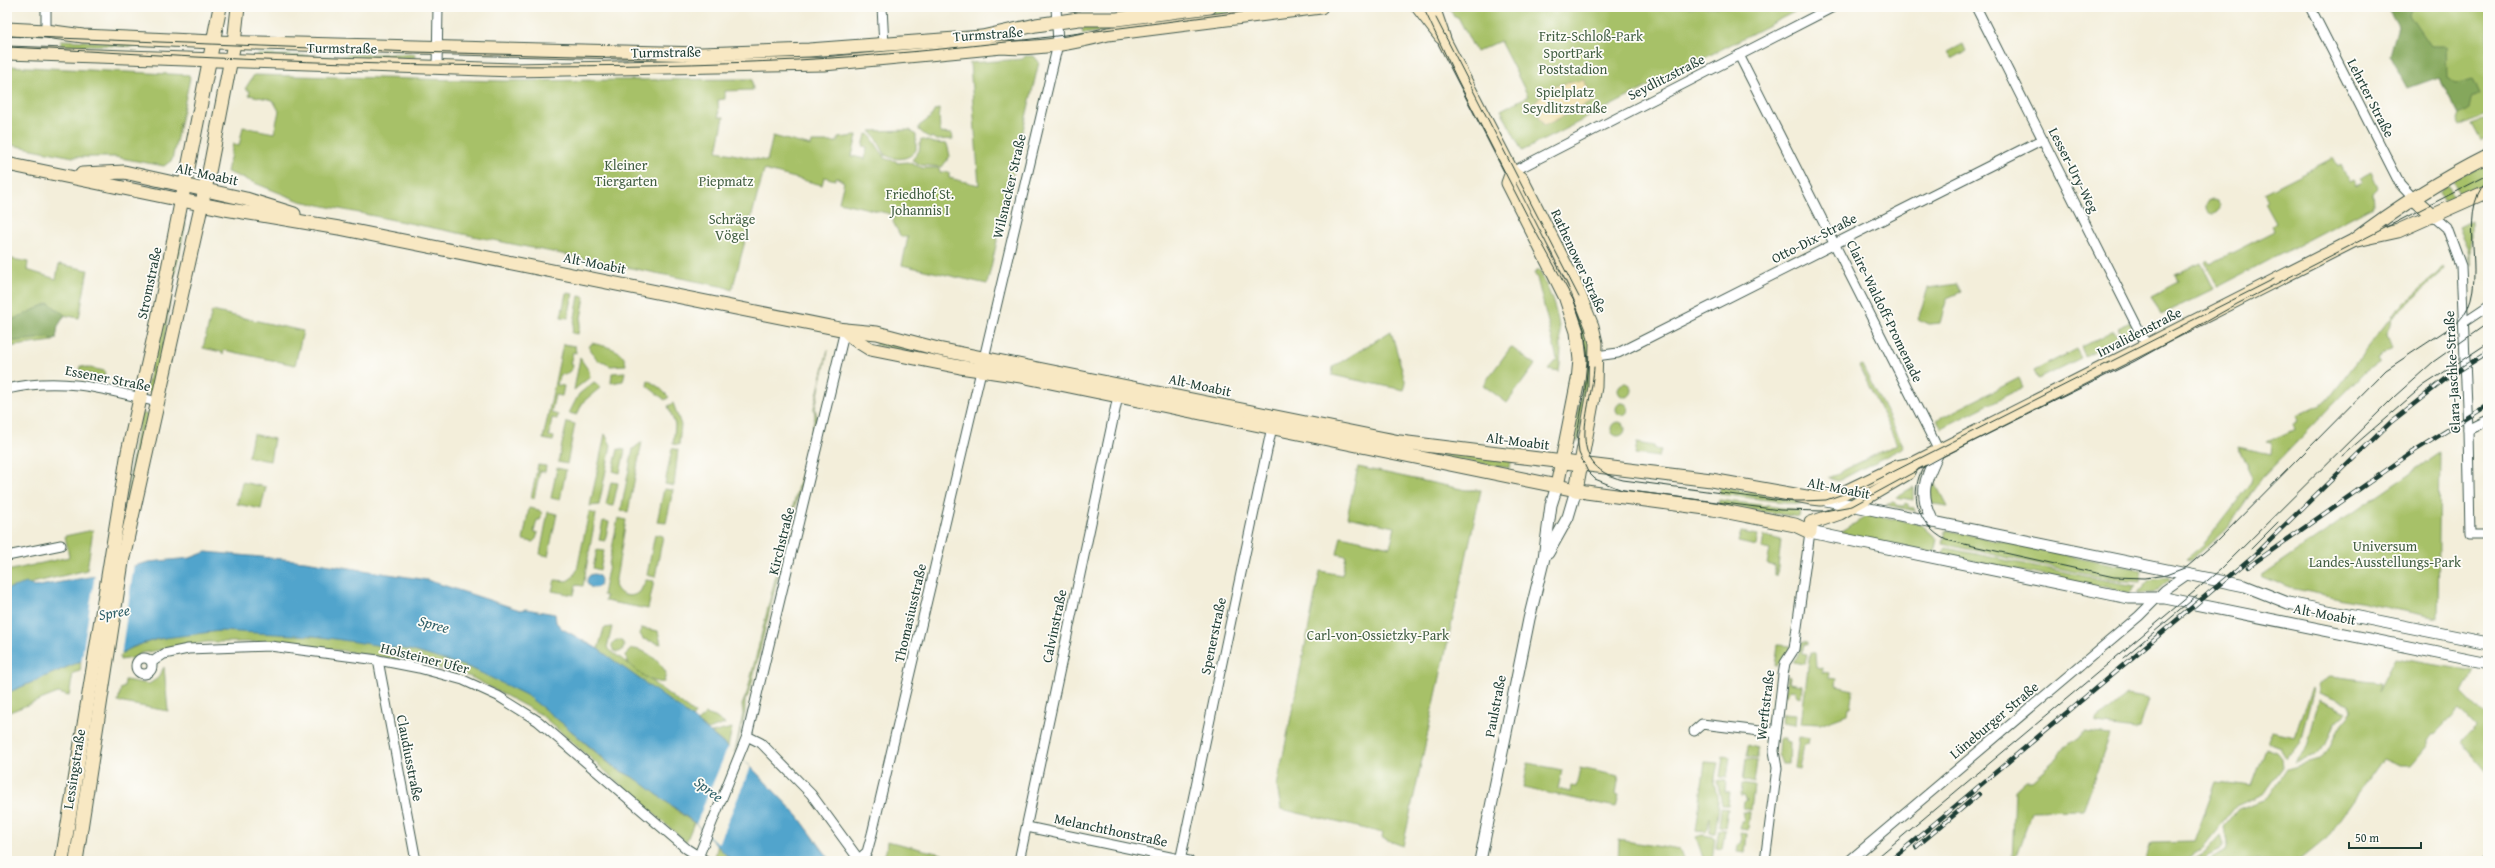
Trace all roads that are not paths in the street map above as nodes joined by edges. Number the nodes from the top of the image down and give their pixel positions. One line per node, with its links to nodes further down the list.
1 (46, 7): 16 (street)
2 (220, 7): 17 (main road, Stromstraße)
3 (238, 7): 19 (main road)
4 (438, 7): 22 (street)
5 (882, 7): 21 (street)
6 (1056, 7): 14 (street, Wilsnacker Straße)
7 (1205, 7): 14 (main road, Turmstraße)
8 (1321, 7): 20 (main road, Turmstraße)
9 (1418, 7): 18 (main road, Rathenower Straße)
10 (1433, 7): 18 (main road, Rathenower Straße)
11 (1833, 7): 24 (street, Seydlitzstraße)
12 (1976, 7): 28 (street, Lesser-Ury-Weg)
13 (2310, 7): 36 (street, Lehrter Straße)
14 (1058, 22): 20 (street, Wilsnacker Straße); 21 (main road, Turmstraße)
15 (7, 29): 16 (main road, Turmstraße)
16 (46, 31): 17 (main road, Turmstraße)
17 (214, 42): 19 (main road, Turmstraße); 25 (main road, Stromstraße)
18 (1445, 42): 31 (main road, Rathenower Straße)
19 (234, 43): 22 (main road, Turmstraße); 26 (main road)
20 (1058, 44): 27 (main road, Turmstraße); 48 (street, Wilsnacker Straße)
21 (884, 46): 22 (main road, Turmstraße)
22 (438, 47): 27 (street)
23 (7, 53): 25 (main road, Turmstraße)
24 (1739, 55): 31 (street, Seydlitzstraße); 42 (street, Claire-Waldoff-Promenade)
25 (210, 60): 26 (main road, Turmstraße); 33 (main road, Stromstraße)
26 (230, 61): 27 (main road, Turmstraße); 34 (main road)
27 (437, 67)
28 (2043, 139): 42 (street, Otto-Dix-Straße); 46 (street, Lesser-Ury-Weg)
29 (2488, 156): 36 (main road, Invalidenstraße)
30 (7, 164): 32 (main road, Alt-Moabit)
31 (1512, 172): 47 (main road, Rathenower Straße); 58 (main road, Rathenower Straße)
32 (65, 174): 33 (main road, Alt-Moabit); 37 (main road, Alt-Moabit)
33 (185, 186): 34 (main road, Alt-Moabit); 37 (main road, Stromstraße)
34 (204, 190): 38 (main road); 40 (main road, Alt-Moabit)
35 (2488, 191): 39 (main road, Invalidenstraße)
36 (2413, 198): 39 (main road); 41 (main road, Invalidenstraße)
37 (182, 201): 38 (main road, Alt-Moabit); 52 (main road, Stromstraße)
38 (201, 204): 40 (main road, Alt-Moabit); 53 (main road)
39 (2433, 216): 41 (main road, Invalidenstraße); 44 (street, Clara-Jaschke-Straße)
40 (339, 228): 45 (main road, Alt-Moabit)
41 (2353, 241): 46 (main road, Invalidenstraße)
42 (1836, 243): 47 (street, Otto-Dix-Straße); 57 (street, Claire-Waldoff-Promenade)
43 (2488, 306): 44 (street)
44 (2464, 322): 56 (street, Clara-Jaschke-Straße)
45 (845, 330): 48 (main road, Alt-Moabit); 49 (main road, Alt-Moabit); 80 (street, Kirchstraße)
46 (2147, 346): 57 (main road, Invalidenstraße)
47 (1596, 356): 60 (main road, Rathenower Straße)
48 (984, 357): 49 (street, Wilsnacker Straße); 55 (main road, Alt-Moabit)
49 (981, 370): 51 (main road, Alt-Moabit); 84 (street, Thomasiusstraße)
50 (7, 389): 52 (street, Essener Straße)
51 (1118, 396): 55 (main road, Alt-Moabit); 81 (street, Calvinstraße)
52 (140, 398): 53 (street, Essener Straße); 71 (main road, Stromstraße)
53 (157, 402): 87 (main road, Lessingstraße)
54 (2488, 420): 56 (street)
55 (1273, 423): 58 (main road, Alt-Moabit); 61 (main road, Alt-Moabit); 85 (street, Spenerstraße)
56 (2468, 430): 67 (street, Clara-Jaschke-Straße)
57 (1939, 451): 59 (main road, Invalidenstraße); 65 (street)
58 (1561, 462): 60 (main road, Alt-Moabit); 61 (main road, Paulstraße)
59 (1913, 464): 63 (main road, Invalidenstraße); 64 (main road, Invalidenstraße)
60 (1582, 465): 62 (main road, Rathenower Straße); 63 (main road, Alt-Moabit)
61 (1556, 486): 62 (main road, Alt-Moabit); 70 (street, Paulstraße)
62 (1576, 490): 66 (main road, Alt-Moabit); 70 (street, Paulstraße)
63 (1821, 499): 64 (street, Alt-Moabit)
64 (1852, 506): 65 (street, Alt-Moabit); 66 (main road, Invalidenstraße)
65 (1933, 522): 72 (street, Alt-Moabit)
66 (1811, 528): 73 (street, Alt-Moabit); 79 (street, Werftstraße)
67 (2488, 535)
68 (61, 545): 69 (street)
69 (7, 556)
70 (1544, 558): 90 (street, Paulstraße)
71 (109, 565): 86 (main road, Lessingstraße)
72 (2188, 574): 73 (street); 74 (street, Alt-Moabit)
73 (2156, 599): 77 (street, Alt-Moabit); 92 (street, Lüneburger Straße)
74 (2488, 643)
75 (378, 660): 76 (street, Holsteiner Ufer); 82 (street, Holsteiner Ufer); 88 (street, Claudiusstraße)
76 (152, 662)
77 (2488, 663)
78 (1694, 731): 79 (street)
79 (1776, 733): 91 (street, Werftstraße)
80 (747, 736): 82 (street, Kirchstraße); 84 (street)
81 (1027, 827): 85 (street, Melanchthonstraße); 89 (street, Calvinstraße)
82 (700, 859)
83 (2488, 859): 93 (street)
84 (859, 860)
85 (1183, 860)
86 (62, 861)
87 (76, 861)
88 (416, 861)
89 (1019, 861)
90 (1480, 861)
91 (1765, 861)
92 (1849, 861)
93 (2485, 861)

